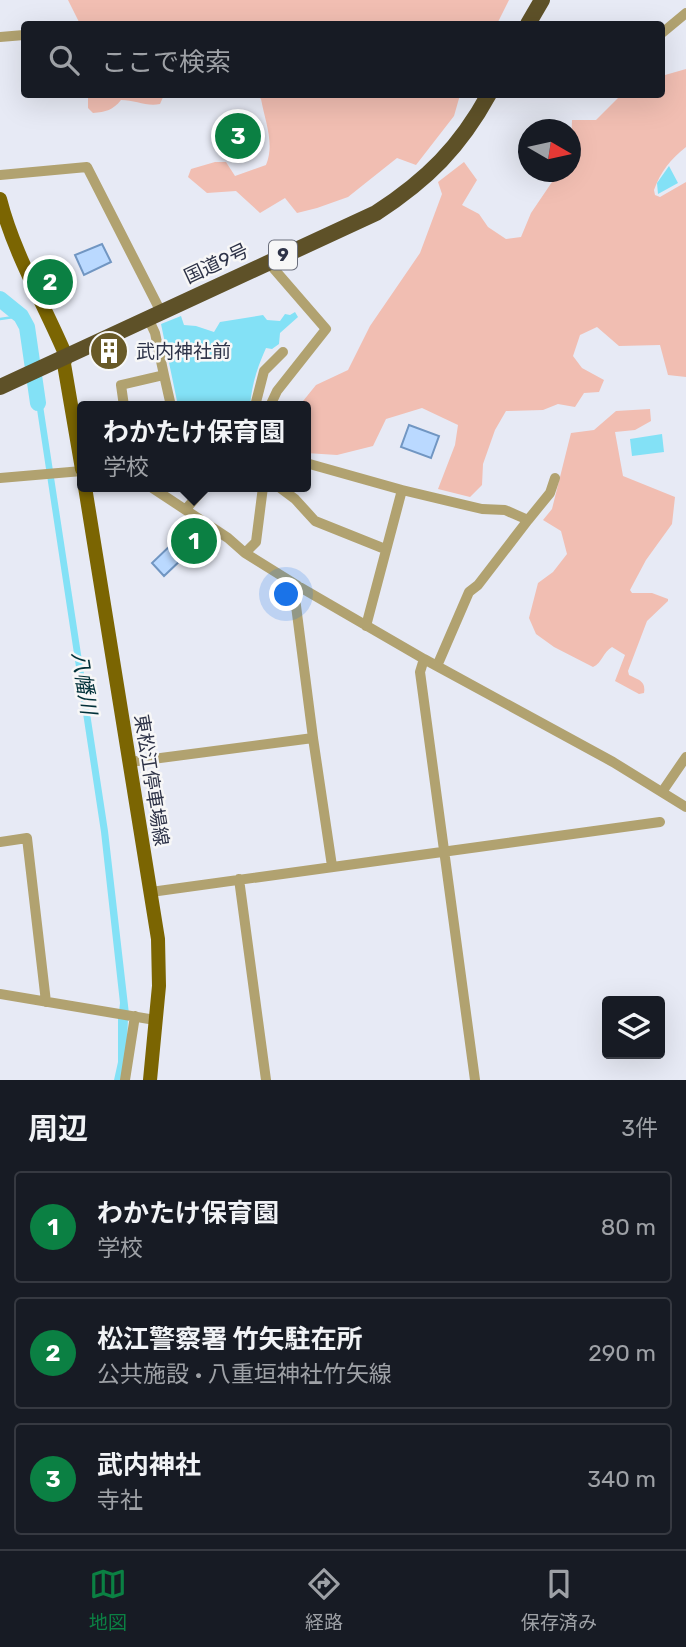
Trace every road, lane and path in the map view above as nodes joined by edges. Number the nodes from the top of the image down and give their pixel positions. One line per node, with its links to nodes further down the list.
1 (542, 0): 3 (highway)
2 (686, 12): 4 (street)
3 (530, 21)
4 (665, 30)
5 (21, 35): 6 (street)
6 (0, 37)
7 (487, 98): 10 (highway, 国道9号 / 9)
8 (0, 175): 11 (street)
9 (0, 199): 13 (main road)
10 (270, 261): 11 (highway, 国道9号 / 9); 19 (street)
11 (155, 315): 13 (highway, 国道9号 / 9); 14 (street)
12 (283, 352): 18 (street)
13 (66, 356): 15 (highway, 国道9号 / 9); 20 (main road)
14 (164, 375): 16 (street); 17 (street)
15 (0, 387)
16 (123, 401)
17 (170, 401)
18 (256, 401)
19 (272, 401)
20 (77, 441)
21 (311, 464): 25 (street)
22 (77, 471): 23 (street)
23 (0, 478)
24 (555, 478): 32 (street)
25 (402, 490): 32 (street); 33 (street)
26 (86, 492): 41 (main road, 東松江停車場線)
27 (160, 492): 31 (street)
28 (201, 492): 31 (street)
29 (262, 492): 34 (street)
30 (286, 492): 33 (street)
31 (186, 509): 34 (street)
32 (528, 520): 38 (street)
33 (384, 549): 36 (street)
34 (245, 553): 35 (street)
35 (298, 586): 36 (street); 39 (street)
36 (366, 626): 37 (street)
37 (424, 659): 38 (street); 46 (street)
38 (437, 666): 42 (street)
39 (313, 738): 41 (street); 47 (street)
40 (686, 757): 42 (street)
41 (130, 762): 49 (main road, 東松江停車場線)
42 (662, 792): 43 (street)
43 (686, 807)
44 (660, 822): 46 (street)
45 (0, 842): 51 (street)
46 (444, 851): 47 (street); 57 (street)
47 (332, 866): 48 (street)
48 (239, 879): 49 (street); 56 (street)
49 (151, 892): 53 (main road, 東松江停車場線)
50 (0, 994): 51 (street)
51 (46, 1002): 52 (street)
52 (127, 1015): 53 (street); 54 (street)
53 (155, 1020): 55 (main road, 東松江停車場線)
54 (125, 1080)
55 (150, 1080)
56 (266, 1080)
57 (475, 1080)

